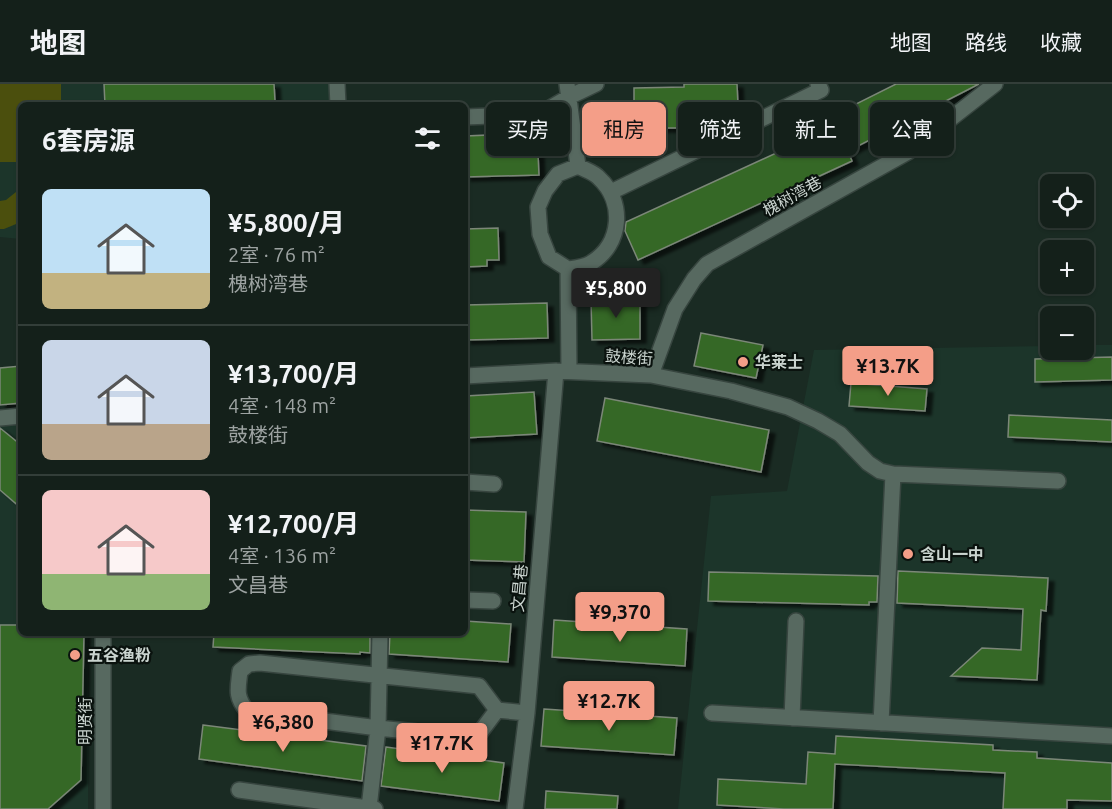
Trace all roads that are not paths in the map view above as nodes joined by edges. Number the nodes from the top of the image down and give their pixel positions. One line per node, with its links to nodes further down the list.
1 (337, 84): 6 (street)
2 (596, 84): 5 (street)
3 (818, 84): 9 (street)
4 (995, 84): 12 (street, 槐树湾巷)
5 (568, 91): 7 (street); 8 (street)
6 (338, 102)
7 (468, 117)
8 (579, 166): 9 (street); 10 (street)
9 (611, 192): 10 (street)
10 (568, 269): 11 (street, 文昌巷)
11 (563, 370): 12 (street, 鼓楼街); 13 (street, 鼓楼街); 27 (street, 文昌巷)
12 (651, 375): 16 (street, 鼓楼街)
13 (468, 376)
14 (18, 416): 15 (street)
15 (0, 418)
16 (893, 474): 17 (street); 30 (street)
17 (1059, 481)
18 (468, 482): 19 (street)
19 (494, 483)
20 (468, 600): 21 (street)
21 (493, 601)
22 (796, 621): 29 (street)
23 (103, 636): 35 (street, 明贤街)
24 (380, 636): 25 (street)
25 (379, 674): 26 (street); 31 (street); 31 (street)
26 (497, 710): 27 (street); 31 (street)
27 (526, 713): 36 (street, 文昌巷)
28 (712, 713): 29 (street)
29 (792, 718): 30 (street)
30 (882, 723): 32 (street)
31 (378, 728): 34 (street)
32 (1112, 736)
33 (239, 790): 34 (street)
34 (372, 808)
35 (103, 809)
36 (515, 809)

